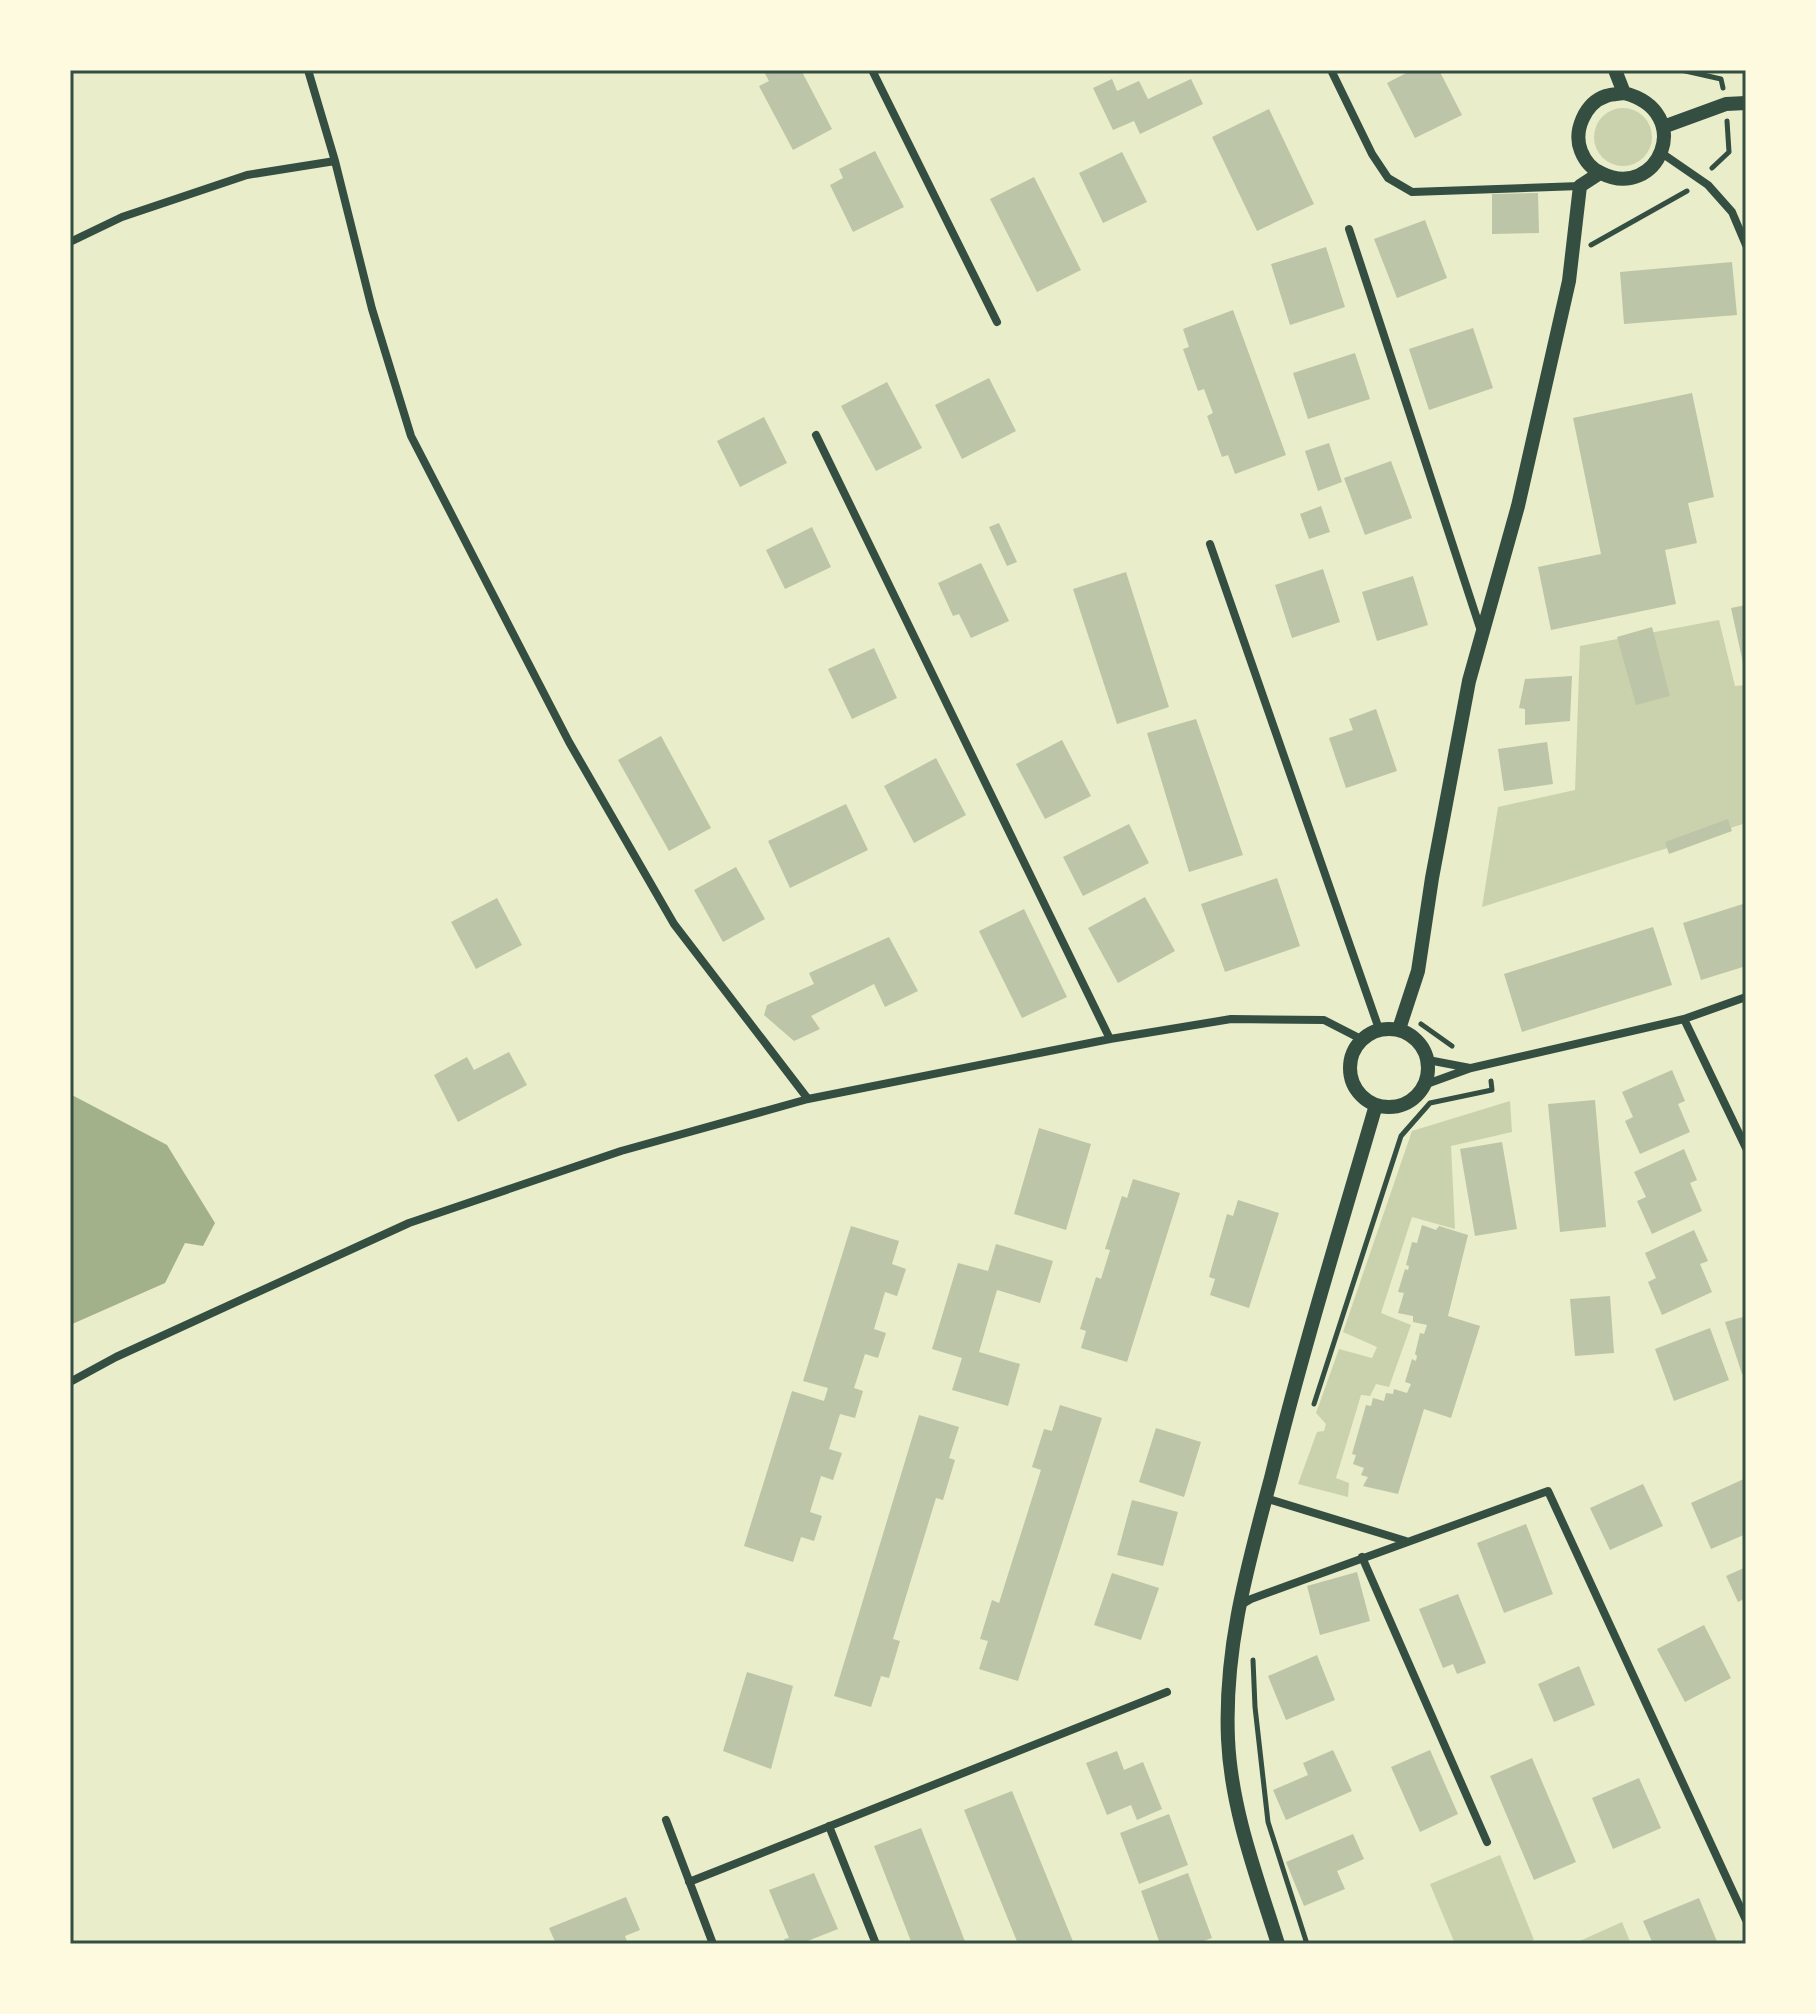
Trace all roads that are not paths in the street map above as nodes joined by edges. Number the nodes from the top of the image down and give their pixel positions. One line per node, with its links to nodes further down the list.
1 (308, 70): 9 (street)
2 (872, 70): 15 (street)
3 (1331, 70): 11 (street)
4 (1615, 70): 5 (street)
5 (1624, 93): 7 (street); 10 (street)
6 (1746, 103): 7 (street)
7 (1663, 127): 8 (street)
8 (1663, 154): 10 (street); 14 (street)
9 (335, 161): 13 (street); 28 (street)
10 (1600, 173): 11 (street)
11 (1580, 186): 18 (street)
12 (1349, 229): 18 (street)
13 (70, 242)
14 (1746, 245)
15 (997, 322)
16 (816, 435): 23 (street)
17 (1210, 544): 21 (street)
18 (1482, 635): 22 (street)
19 (1746, 997): 20 (street)
20 (1684, 1019): 26 (street); 30 (street)
21 (1379, 1029): 22 (street); 24 (street)
22 (1399, 1029): 25 (street)
23 (1110, 1039): 24 (street); 28 (street)
24 (1361, 1039): 29 (street)
25 (1428, 1060): 26 (street); 27 (street)
26 (1471, 1068): 27 (street)
27 (1424, 1085): 29 (street)
28 (808, 1099): 31 (street)
29 (1376, 1105): 32 (street)
30 (1746, 1148)
31 (70, 1382)
32 (1265, 1498): 33 (street); 35 (street)
33 (1407, 1541): 34 (street); 41 (street)
34 (1362, 1557): 35 (street); 39 (street)
35 (1238, 1607): 44 (street)
36 (1167, 1692): 38 (street)
37 (666, 1820): 40 (street)
38 (829, 1826): 40 (street); 43 (street)
39 (1487, 1842)
40 (689, 1882): 42 (street)
41 (1746, 1920)
42 (713, 1944)
43 (876, 1944)
44 (1278, 1944)

